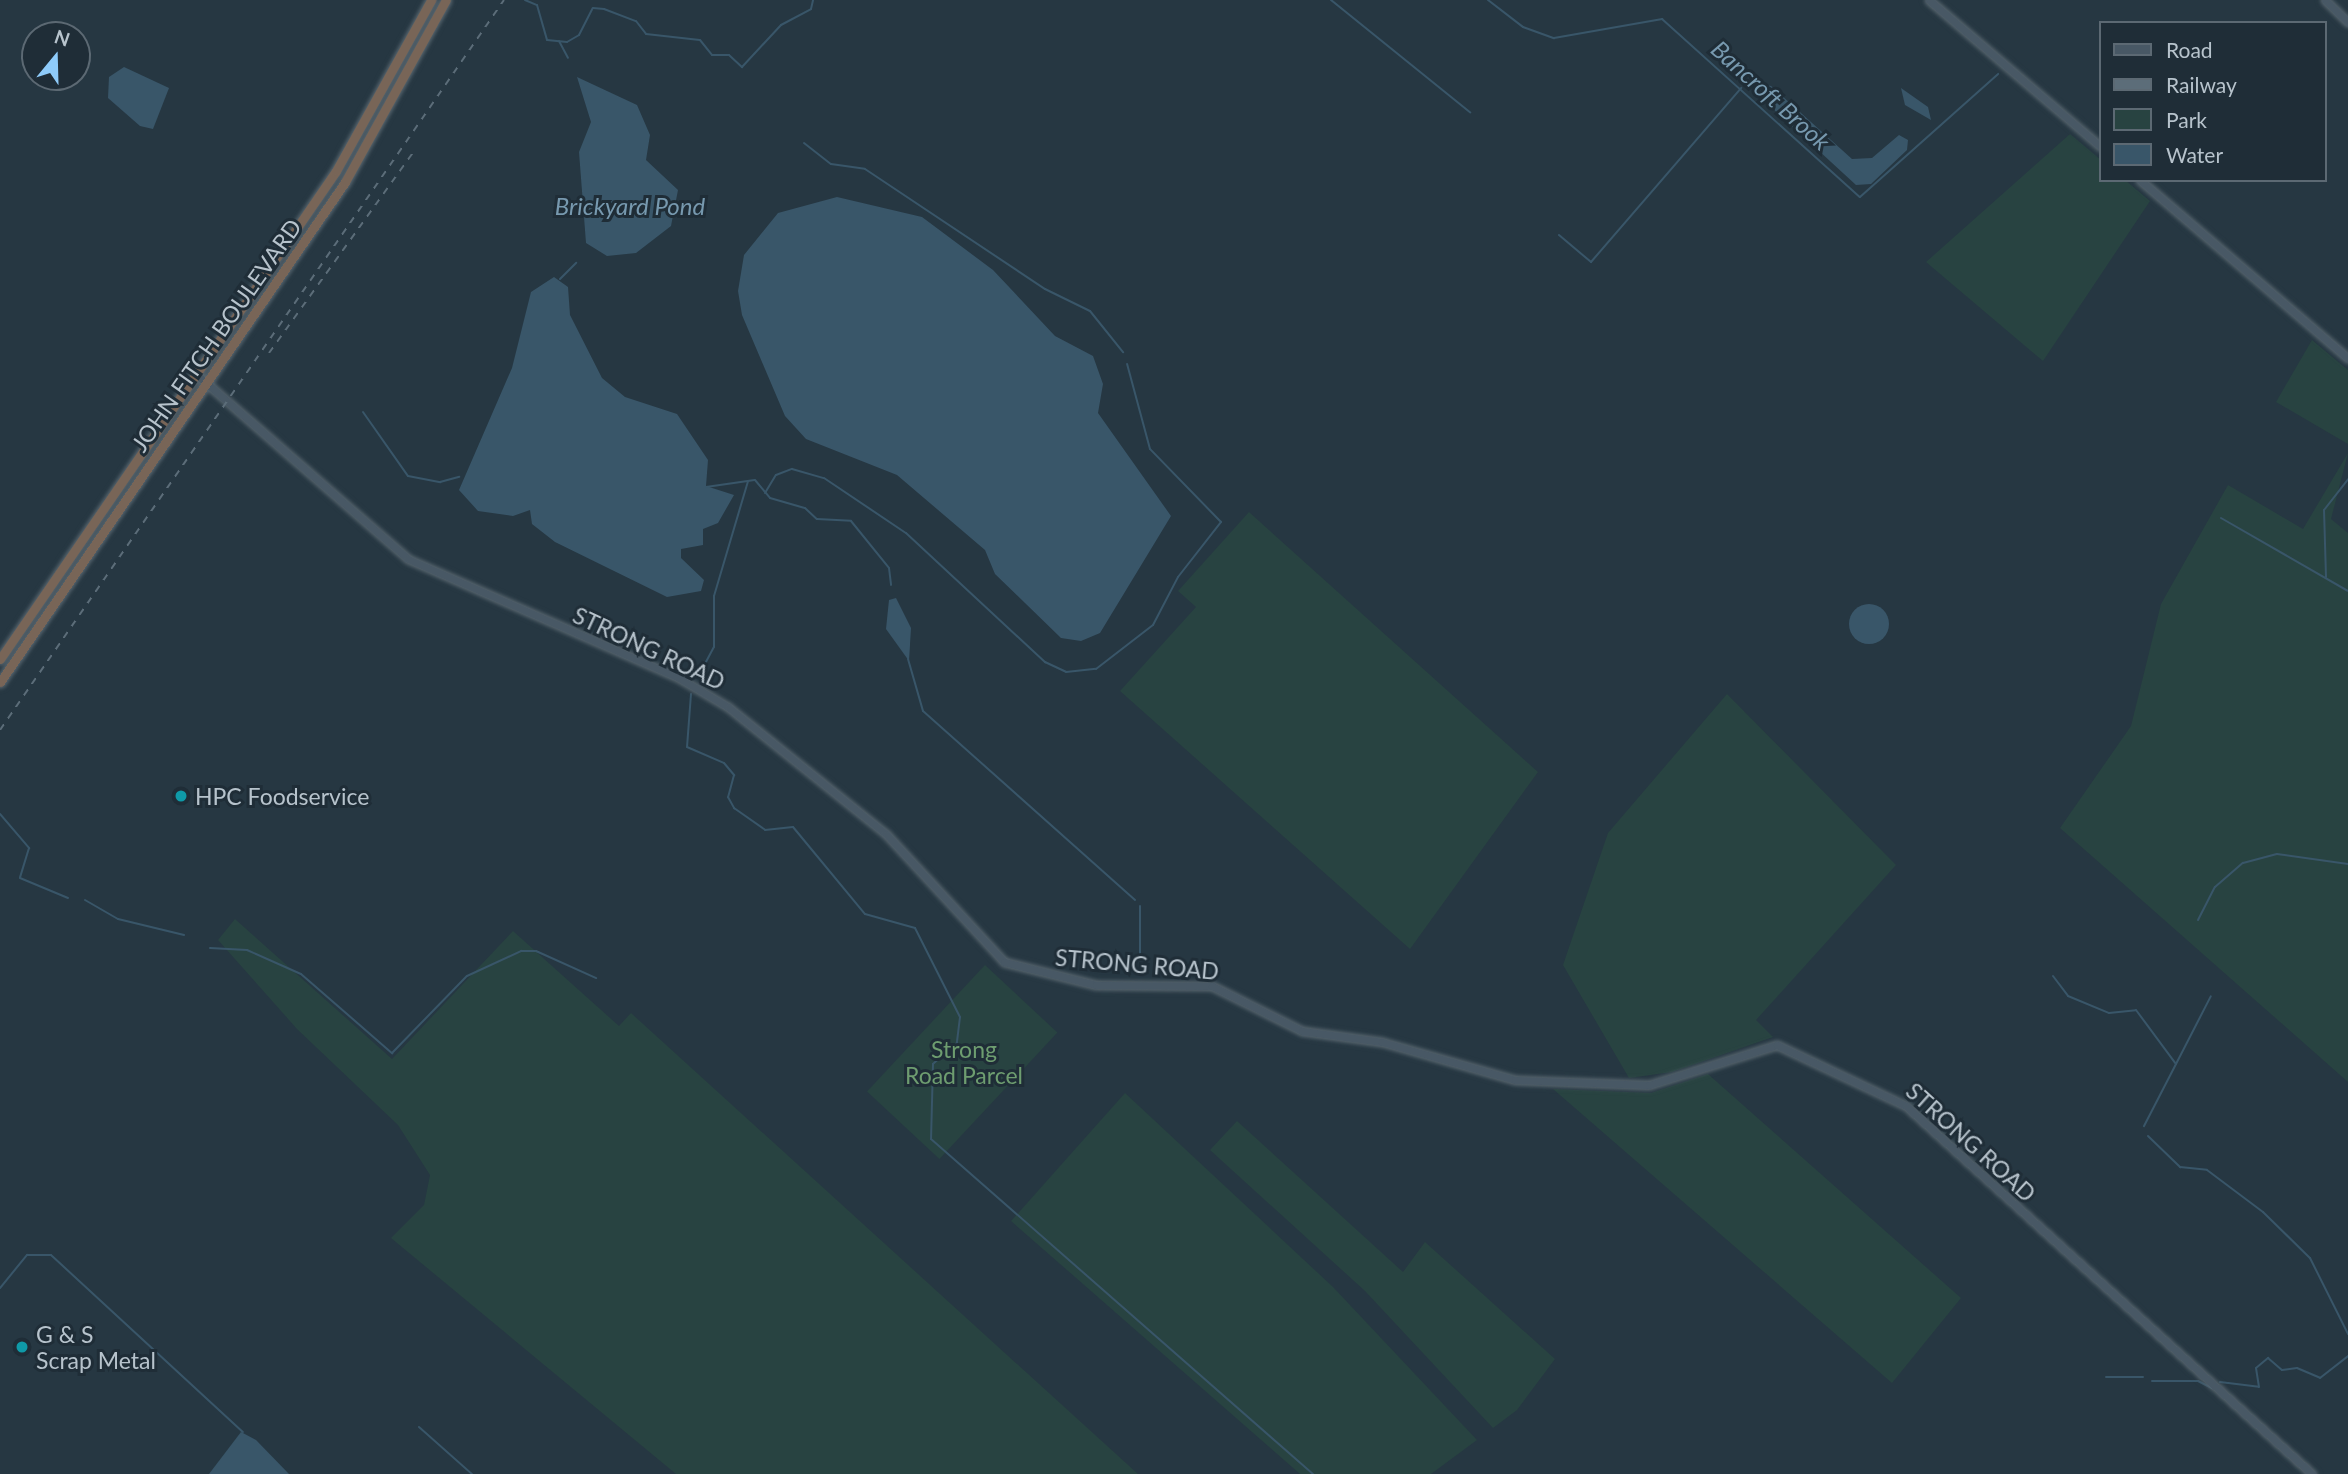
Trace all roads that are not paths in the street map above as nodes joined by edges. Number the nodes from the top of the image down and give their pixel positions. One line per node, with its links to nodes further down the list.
1 (431, 0): 6 (highway, JOHN FITCH BOULEVARD)
2 (446, 0): 7 (highway, JOHN FITCH BOULEVARD)
3 (1929, 0): 8 (street)
4 (2325, 0): 5 (street)
5 (2348, 22)
6 (402, 57): 7 (highway); 11 (highway, JOHN FITCH BOULEVARD)
7 (414, 65): 12 (highway, JOHN FITCH BOULEVARD)
8 (2100, 146)
9 (2142, 182): 10 (street)
10 (2348, 358)
11 (196, 374): 12 (street, STRONG ROAD); 13 (highway, JOHN FITCH BOULEVARD)
12 (206, 383): 14 (highway, JOHN FITCH BOULEVARD); 15 (street, STRONG ROAD)
13 (0, 659)
14 (0, 682)
15 (2312, 1474)

